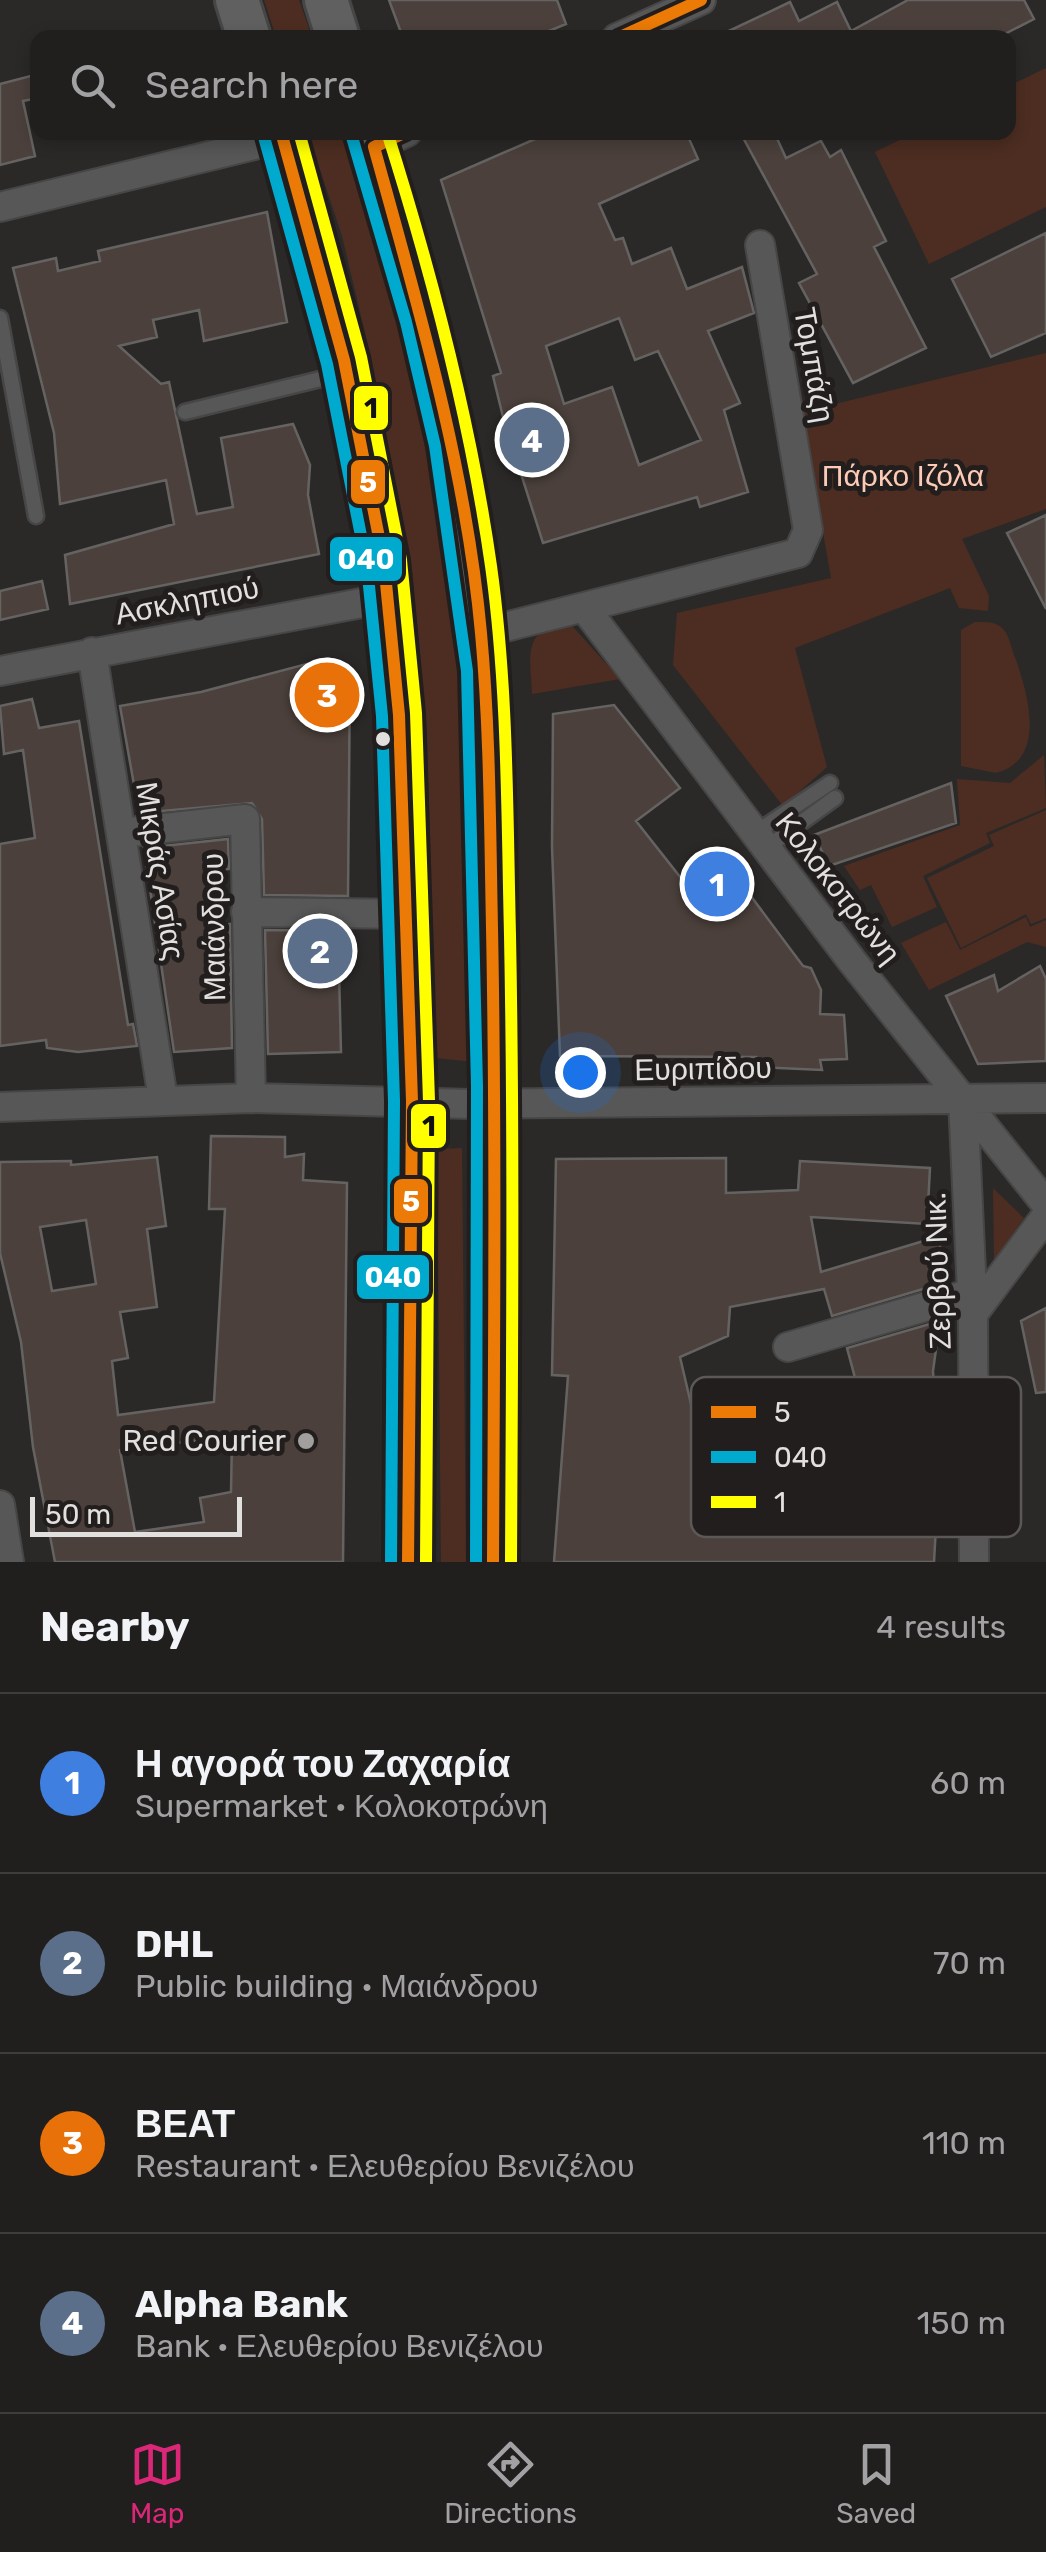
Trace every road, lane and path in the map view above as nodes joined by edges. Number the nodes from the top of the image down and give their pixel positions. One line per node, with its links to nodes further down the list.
1 (236, 0): 4 (main road)
2 (326, 0): 5 (main road)
3 (701, 0): 6 (street)
4 (246, 30)
5 (335, 30)
6 (635, 30)
7 (266, 140): 10 (street)
8 (283, 140): 13 (main road)
9 (384, 140): 18 (main road)
10 (0, 207)
11 (760, 246): 17 (street, Τομπάζη)
12 (0, 318): 15 (lane)
13 (346, 372): 14 (lane); 16 (main road)
14 (185, 412)
15 (36, 516)
16 (388, 598): 19 (street, Ασκληπιού); 25 (main road)
17 (584, 606): 18 (street); 23 (street, Κολοκοτρώνη)
18 (481, 633): 31 (main road)
19 (92, 652): 20 (street, Ασκληπιού); 22 (street, Μικράς Ασίας)
20 (0, 671)
21 (832, 791): 23 (lane)
22 (121, 833): 24 (street, Μαιάνδρου); 29 (street, Μικράς Ασίας)
23 (760, 840): 27 (street, Κολοκοτρώνη)
24 (246, 912): 25 (street); 26 (street, Μαιάνδρου)
25 (407, 914): 30 (main road)
26 (251, 1098): 29 (street, Ευριπίδου); 30 (street, Ευριπίδου)
27 (964, 1098): 28 (street, Ευριπίδου); 31 (street, Ευριπίδου); 33 (street, Κολοκοτρώνη); 35 (street, Ζερβού Νικ.)
28 (1046, 1098)
29 (163, 1099): 32 (street, Ευριπίδου)
30 (412, 1101): 31 (street, Ευριπίδου); 41 (main road)
31 (494, 1103): 42 (main road)
32 (0, 1107)
33 (1046, 1204)
34 (1046, 1216): 35 (street)
35 (973, 1303): 36 (street); 37 (street, Ζερβού Νικ.)
36 (788, 1348)
37 (973, 1377)
38 (0, 1505): 40 (street)
39 (974, 1537): 43 (street, Ζερβού Νικ.)
40 (9, 1562)
41 (408, 1562)
42 (493, 1562)
43 (974, 1562)

